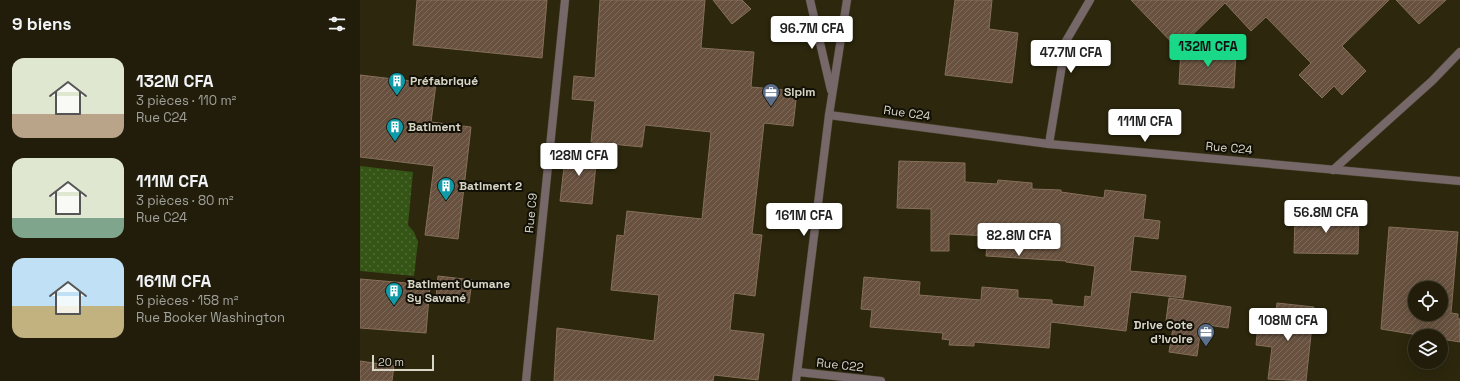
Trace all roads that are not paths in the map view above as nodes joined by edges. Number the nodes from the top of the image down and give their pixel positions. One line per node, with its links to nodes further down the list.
1 (565, 0): 12 (street, Rue C9)
2 (810, 0): 6 (street)
3 (847, 0): 6 (street)
4 (1090, 0): 8 (street)
5 (1460, 52): 9 (street)
6 (832, 95): 7 (street)
7 (829, 115): 8 (street, Rue C24); 11 (street)
8 (1049, 144): 9 (street, Rue C24)
9 (1332, 170): 10 (street, Rue C24)
10 (1460, 181)
11 (797, 377): 13 (street, Rue C22)
12 (526, 381)
13 (881, 381)

